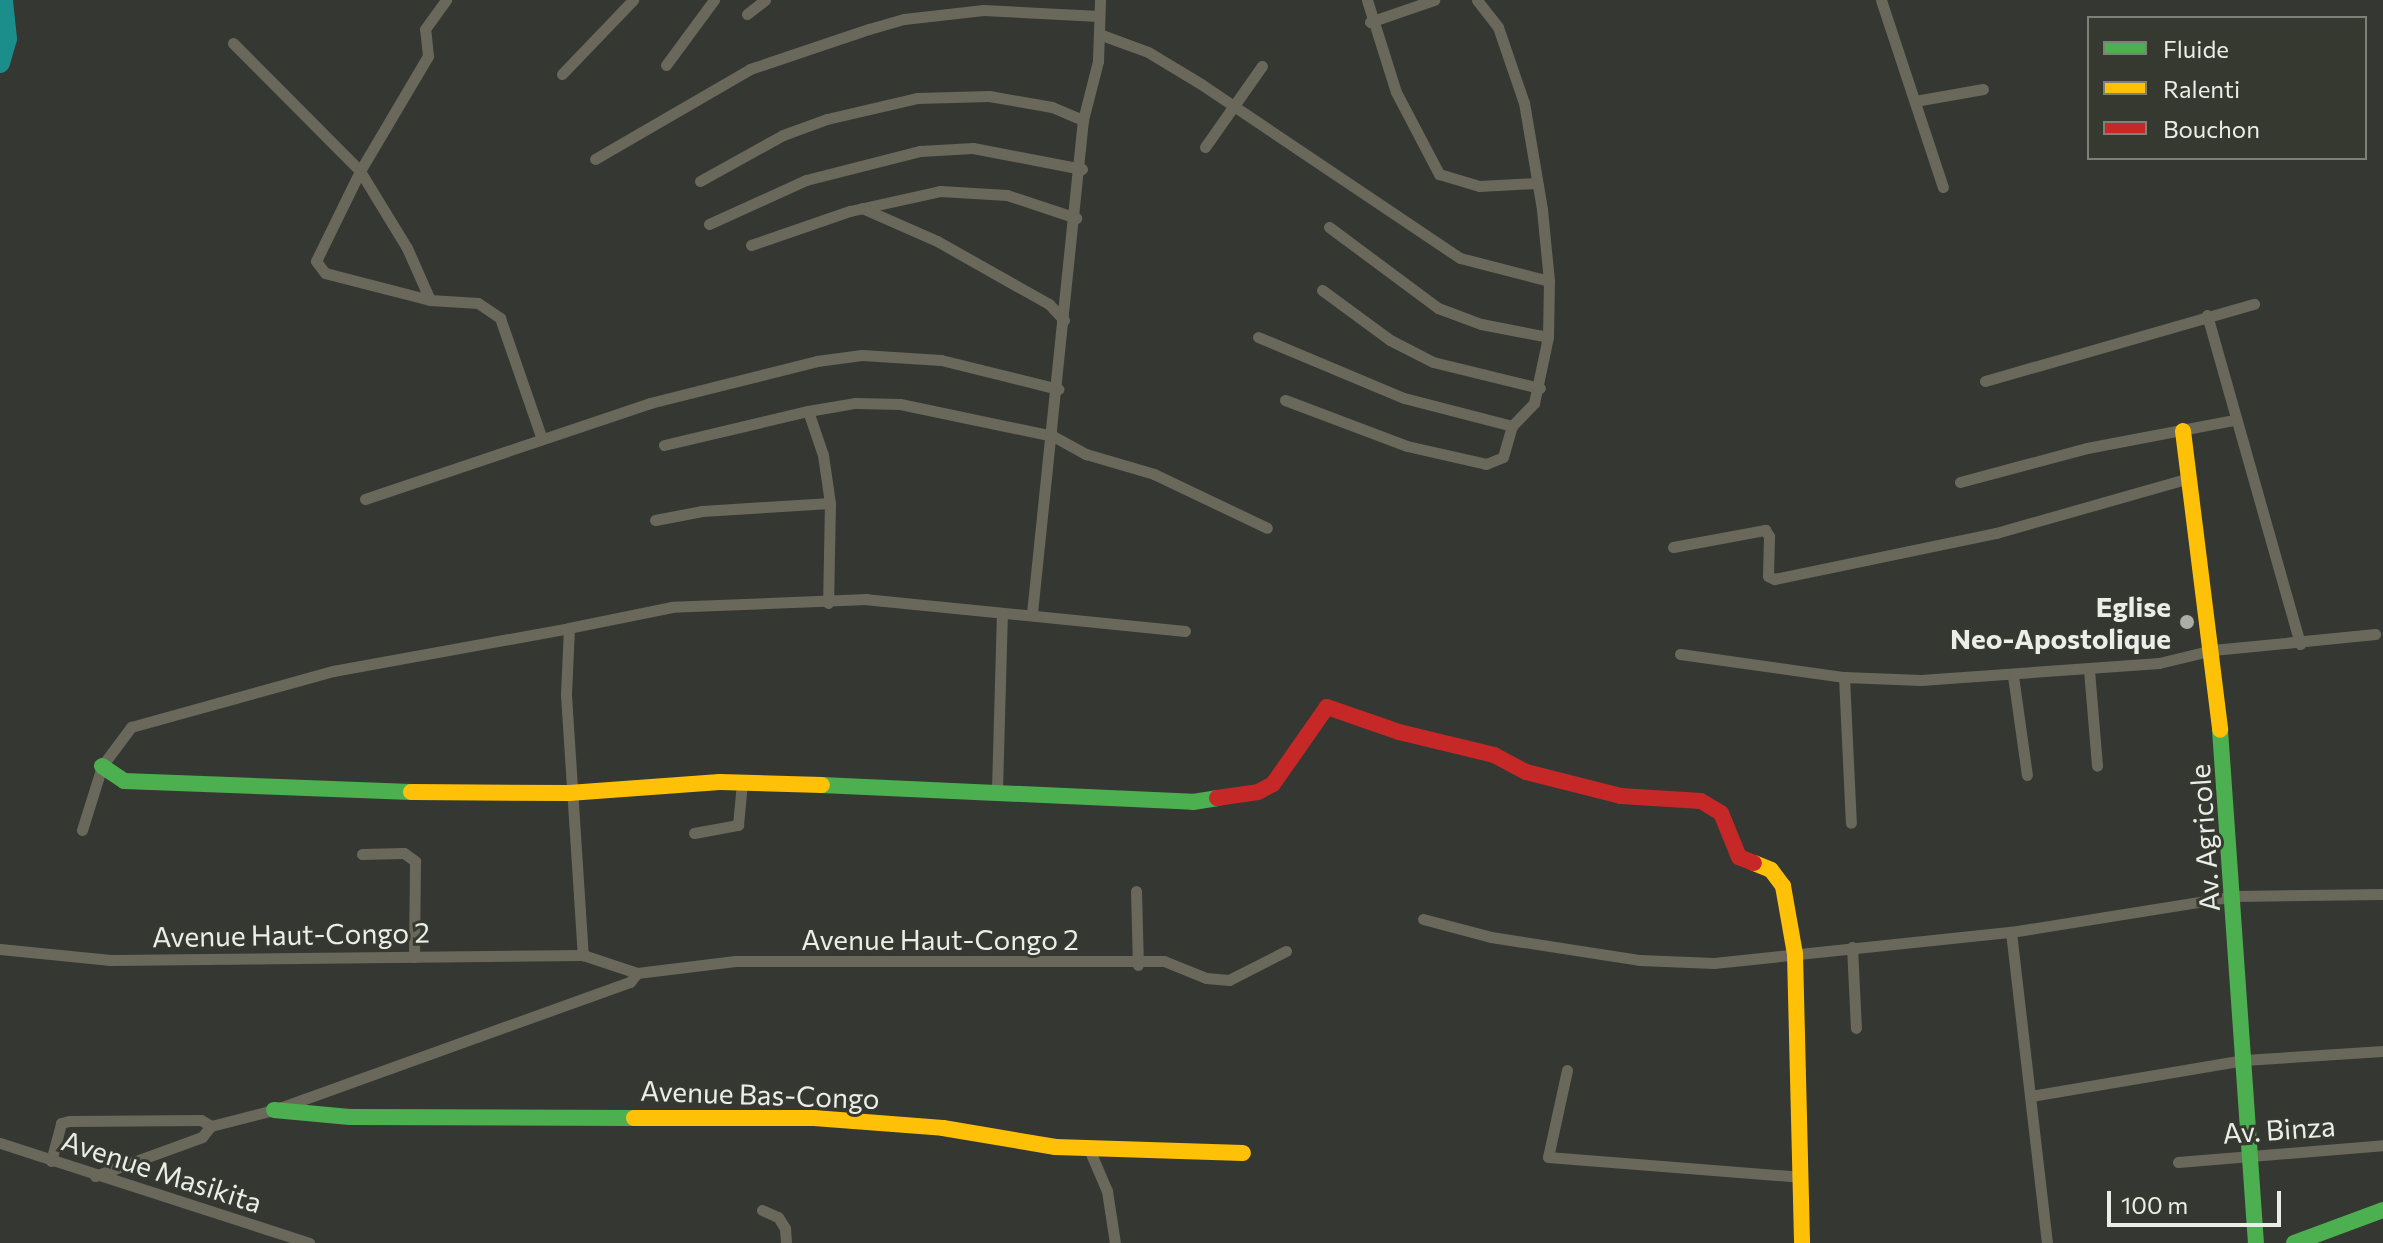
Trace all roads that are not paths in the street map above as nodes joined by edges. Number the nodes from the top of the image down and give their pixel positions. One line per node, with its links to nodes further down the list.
1 (446, 0): 25 (street)
2 (633, 0): 17 (street)
3 (714, 0): 15 (street)
4 (765, 0): 10 (street)
5 (1100, 0): 11 (street)
6 (1367, 0): 12 (street)
7 (1434, 0): 12 (street)
8 (1477, 0): 27 (street)
9 (1881, 0): 19 (street)
10 (747, 14)
11 (1099, 16): 13 (street); 23 (street)
12 (1370, 22): 27 (street)
13 (1099, 34): 20 (street); 21 (street)
14 (233, 43): 25 (street)
15 (666, 65)
16 (1262, 66): 20 (street)
17 (562, 74)
18 (1983, 89): 19 (street)
19 (1915, 101): 28 (street)
20 (1235, 106): 22 (street); 34 (street)
21 (1083, 120): 24 (street); 26 (street)
22 (1205, 147)
23 (595, 159)
24 (1082, 169): 30 (street); 31 (street)
25 (360, 171): 36 (street); 36 (street)
26 (700, 181)
27 (1536, 183): 34 (street)
28 (1943, 187)
29 (862, 208): 30 (street); 33 (street); 39 (street)
30 (1076, 218): 39 (street)
31 (709, 224)
32 (1329, 227): 41 (street)
33 (751, 245)
34 (1549, 281): 41 (street)
35 (1322, 290): 43 (street)
36 (430, 300): 51 (street)
37 (2254, 304): 38 (street)
38 (2207, 315): 42 (street); 47 (street)
39 (1064, 320): 44 (street)
40 (1258, 337): 48 (street)
41 (1548, 337): 43 (street)
42 (1985, 381)
43 (1540, 388): 48 (street)
44 (1058, 389): 50 (street); 51 (street)
45 (1285, 400): 48 (street)
46 (808, 411): 50 (street); 52 (street); 56 (street)
47 (2234, 420): 49 (street); 66 (street)
48 (1512, 426)
49 (2183, 431): 53 (street, Av. Agricole); 54 (street)
50 (1053, 436): 58 (street); 62 (street)
51 (542, 439): 55 (street)
52 (664, 445)
53 (2189, 478): 59 (street); 67 (street, Av. Agricole)
54 (1960, 482)
55 (365, 499)
56 (830, 503): 57 (street); 60 (street)
57 (655, 520)
58 (1267, 528)
59 (1673, 547)
60 (828, 603): 61 (street); 63 (street)
61 (1002, 613): 62 (street); 76 (street)
62 (1032, 613): 64 (street)
63 (569, 628): 72 (street); 77 (street)
64 (1185, 631)
65 (2375, 634): 66 (street)
66 (2300, 644): 67 (street)
67 (2213, 650): 69 (street); 84 (street, Av. Agricole)
68 (1680, 654): 71 (street)
69 (2089, 670): 70 (street); 73 (street)
70 (2013, 676): 71 (street); 74 (street)
71 (1844, 677): 78 (street)
72 (102, 766): 77 (street); 79 (street)
73 (2097, 766)
74 (2027, 775)
75 (742, 783): 76 (street); 77 (street); 80 (street)
76 (997, 790): 90 (street)
77 (575, 792): 91 (street)
78 (1851, 823)
79 (82, 830)
80 (694, 833)
81 (362, 854): 92 (street)
82 (1136, 891): 93 (street)
83 (2383, 894): 84 (street)
84 (2235, 896): 86 (street); 97 (street, Av. Agricole)
85 (1423, 919): 90 (street)
86 (2011, 932): 87 (street); 99 (street)
87 (1852, 947): 90 (street); 95 (street)
88 (0, 949): 92 (street, Avenue Haut-Congo 2)
89 (1286, 951): 93 (street, Avenue Haut-Congo 2)
90 (1795, 954): 110 (street)
91 (583, 955): 92 (street, Avenue Haut-Congo 2); 94 (street, Avenue Haut-Congo 2)
92 (414, 957)
93 (1138, 965): 94 (street, Avenue Haut-Congo 2)
94 (637, 973): 100 (street)
95 (1856, 1028)
96 (2383, 1051): 97 (street)
97 (2244, 1060): 99 (street); 106 (street, Av. Agricole)
98 (1567, 1070): 110 (street)
99 (2031, 1096): 117 (street)
100 (274, 1110): 101 (street); 104 (street, Avenue Bas-Congo)
101 (211, 1126): 107 (street); 109 (street)
102 (0, 1143): 107 (street, Avenue Masikita)
103 (2383, 1145): 106 (street, Av. Binza)
104 (1089, 1149): 105 (street, Avenue Bas-Congo); 115 (street)
105 (1243, 1153)
106 (2248, 1154): 108 (street, Av. Binza); 118 (street, Av. Agricole)
107 (51, 1161): 109 (street, Avenue Masikita)
108 (2178, 1162)
109 (95, 1176): 113 (street, Avenue Masikita)
110 (1800, 1177): 116 (street)
111 (762, 1210): 114 (street)
112 (2383, 1210): 119 (street)
113 (309, 1243)
114 (786, 1243)
115 (1115, 1243)
116 (1802, 1243)
117 (2047, 1243)
118 (2256, 1243)
119 (2294, 1243)

